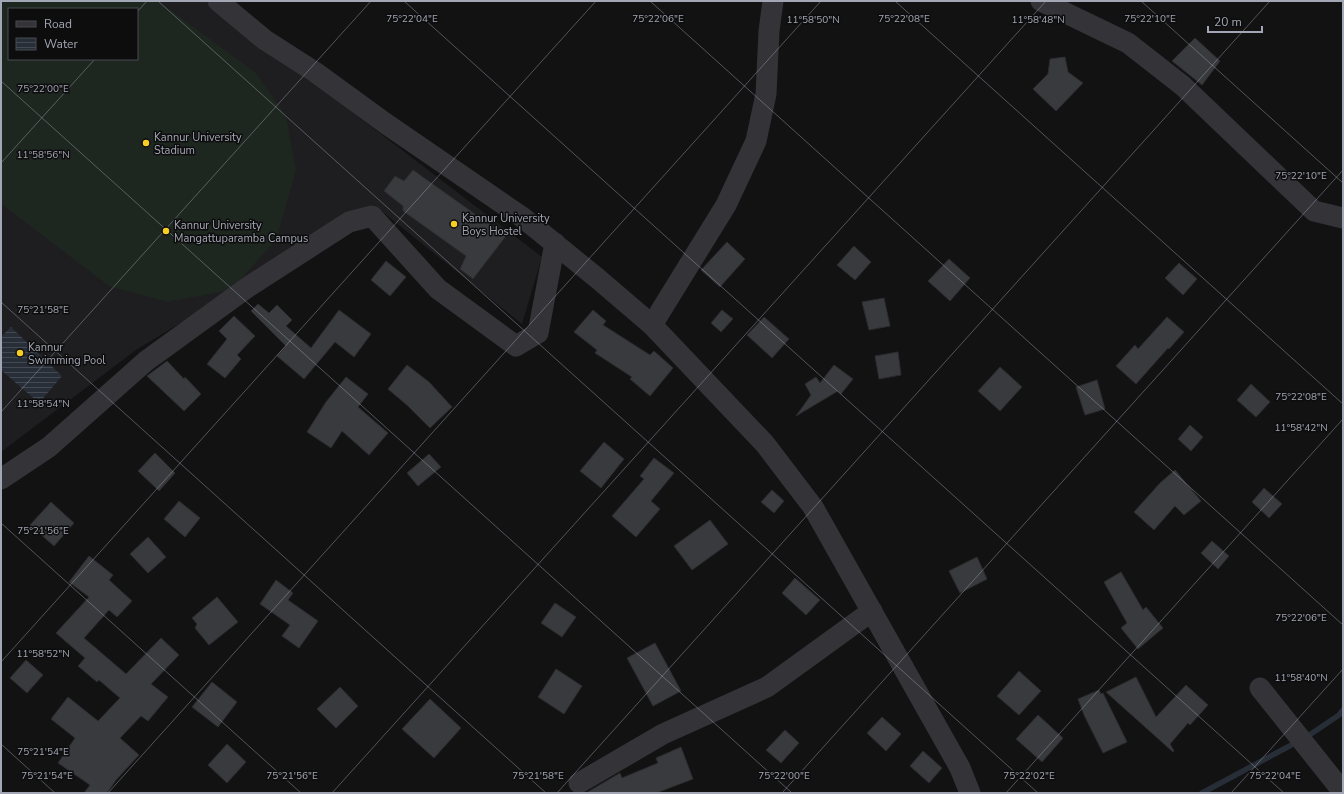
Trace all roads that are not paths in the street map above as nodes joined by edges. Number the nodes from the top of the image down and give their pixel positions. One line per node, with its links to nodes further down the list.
1 (218, 1): 5 (street)
2 (773, 1): 6 (street)
3 (1041, 1): 4 (street)
4 (1343, 218)
5 (555, 243): 6 (street); 7 (street)
6 (652, 325): 8 (street)
7 (1, 479)
8 (872, 611): 10 (street); 12 (street)
9 (1260, 688): 11 (street)
10 (579, 783)
11 (1343, 792)
12 (970, 793)

